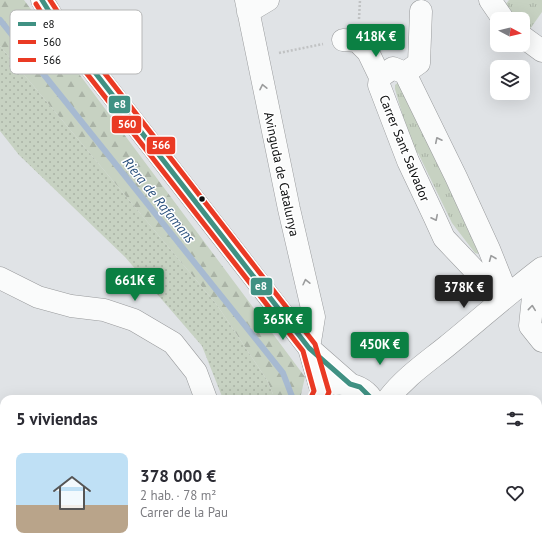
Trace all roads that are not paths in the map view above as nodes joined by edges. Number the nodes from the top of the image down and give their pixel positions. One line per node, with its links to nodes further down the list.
1 (42, 0): 5 (street)
2 (268, 0): 4 (street)
3 (490, 0): 7 (street)
4 (247, 6): 18 (street, Avinguda de Catalunya, one-way to 4)
5 (48, 10)
6 (421, 11): 11 (street)
7 (498, 12)
8 (343, 40): 13 (street)
9 (530, 42): 10 (street)
10 (542, 51)
11 (406, 73): 13 (street, Carrer Sant Salvador); 16 (street, one-way to 11)
12 (96, 74): 18 (street)
13 (380, 77): 16 (street, Carrer Sant Salvador, one-way to 16)
14 (542, 270): 16 (street); 17 (street, one-way to 14)
15 (1, 278): 21 (street)
16 (505, 296): 19 (street)
17 (542, 342)
18 (309, 348): 20 (street); 22 (street)
19 (407, 377): 20 (street); 24 (street)
20 (361, 390): 23 (street)
21 (205, 395)
22 (320, 395)
23 (321, 395)
24 (391, 395)

